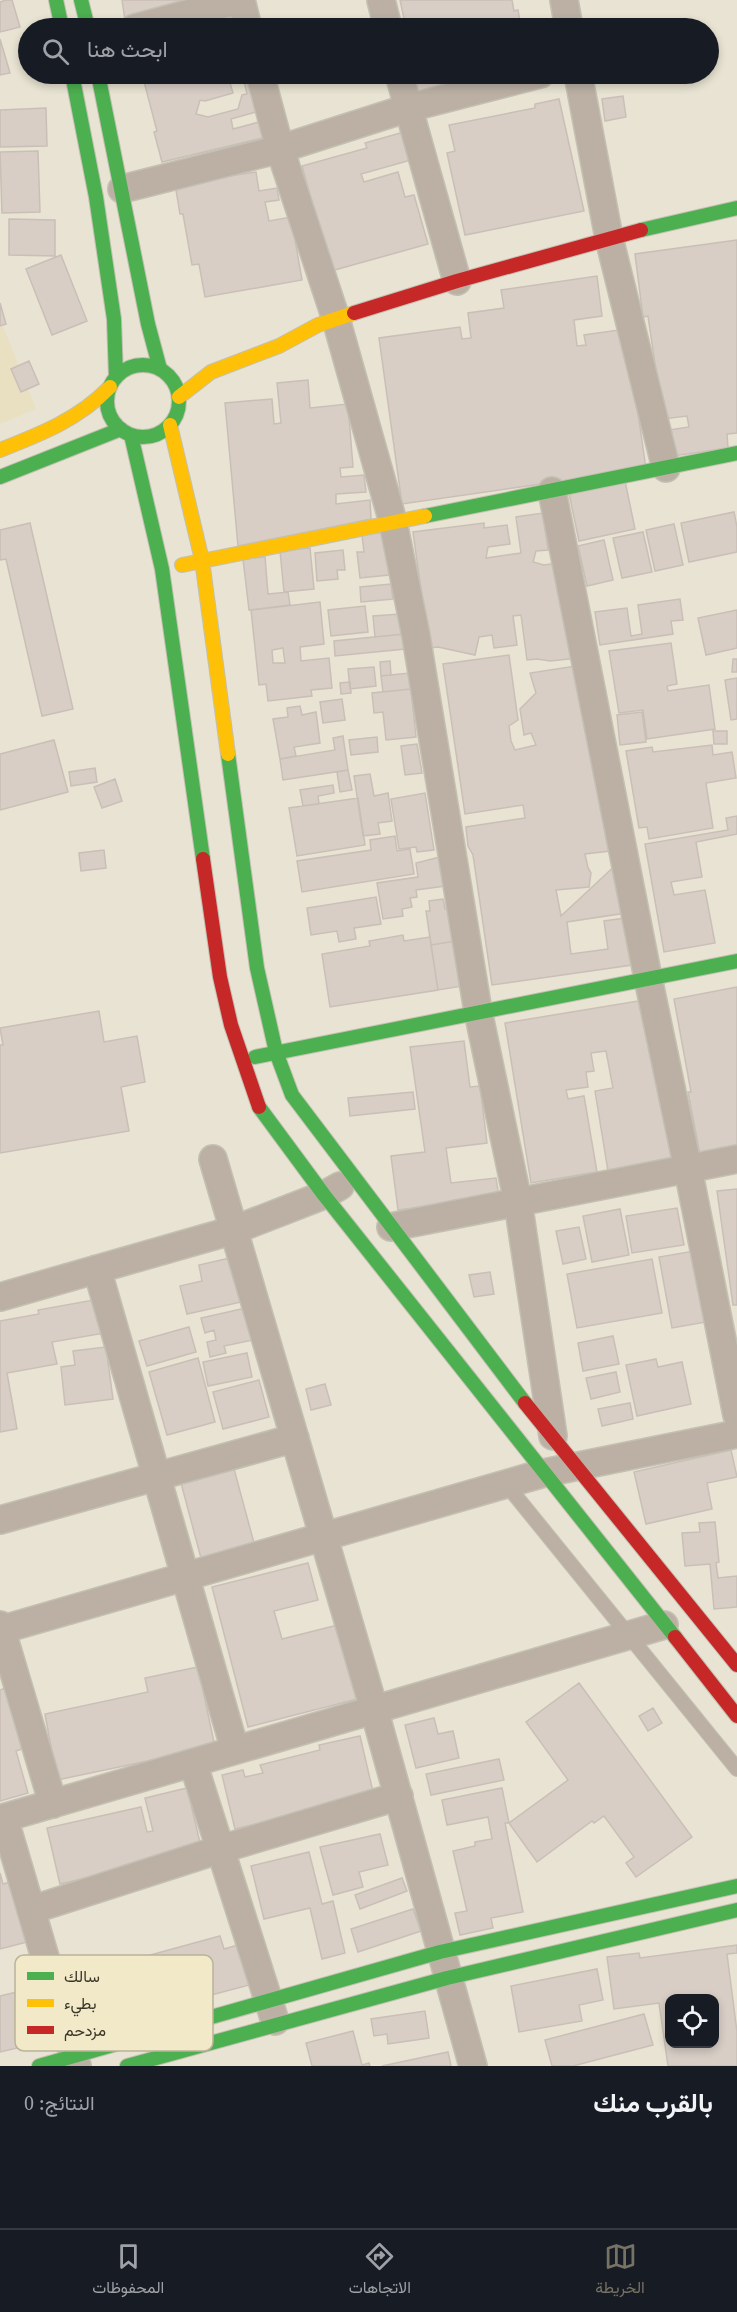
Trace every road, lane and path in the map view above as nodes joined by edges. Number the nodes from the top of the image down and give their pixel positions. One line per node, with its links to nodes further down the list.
1 (56, 0): 6 (main road)
2 (81, 0): 7 (main road)
3 (240, 0): 8 (street); 9 (street)
4 (381, 0): 10 (street)
5 (564, 0): 11 (street)
6 (60, 18)
7 (86, 18)
8 (172, 18)
9 (245, 18)
10 (386, 18)
11 (567, 18)
12 (74, 84): 28 (main road)
13 (100, 84): 20 (main road)
14 (263, 84): 19 (street)
15 (402, 84): 18 (street)
16 (501, 84): 18 (street)
17 (580, 84): 22 (street)
18 (408, 108): 19 (street); 23 (street)
19 (280, 149): 20 (street); 24 (street)
20 (122, 189): 27 (main road)
21 (737, 208): 22 (main road)
22 (609, 238): 23 (main road); 34 (street)
23 (457, 281): 24 (main road)
24 (327, 322): 25 (main road); 29 (main road); 37 (street)
25 (281, 330)
26 (183, 366): 27 (main road)
27 (164, 373): 28 (main road); 29 (main road)
28 (113, 382): 31 (main road); 32 (main road)
29 (178, 397): 30 (main road)
30 (170, 425): 31 (main road); 38 (main road)
31 (126, 432): 35 (main road); 39 (main road)
32 (0, 450)
33 (737, 453): 34 (main road)
34 (666, 468): 36 (main road)
35 (0, 477)
36 (552, 490): 37 (main road); 43 (street)
37 (393, 522): 38 (main road); 44 (street)
38 (202, 560): 39 (main road); 41 (main road)
39 (162, 569): 42 (main road)
40 (737, 961): 43 (main road)
41 (247, 970): 42 (main road); 45 (main road)
42 (220, 977): 46 (main road)
43 (648, 978): 44 (main road); 49 (street)
44 (478, 1011): 45 (main road); 52 (street)
45 (276, 1052): 46 (main road); 50 (main road)
46 (242, 1060): 51 (main road)
47 (213, 1159): 54 (street)
48 (737, 1159): 49 (street)
49 (688, 1169): 52 (street); 57 (street)
50 (354, 1178): 51 (street); 53 (main road)
51 (324, 1195): 54 (street); 62 (main road)
52 (518, 1202): 53 (street); 59 (street)
53 (391, 1227): 59 (main road)
54 (234, 1230): 55 (street); 60 (street)
55 (97, 1269): 56 (street); 63 (street)
56 (0, 1297)
57 (737, 1415)
58 (737, 1434): 61 (street)
59 (553, 1436): 61 (main road)
60 (294, 1438): 63 (street); 66 (street)
61 (577, 1466): 62 (street); 71 (main road)
62 (544, 1473): 64 (street); 68 (main road)
63 (156, 1477): 65 (street); 67 (street)
64 (506, 1484): 66 (street); 70 (lane)
65 (0, 1520)
66 (324, 1537): 67 (street); 72 (street)
67 (184, 1577): 69 (street); 74 (street)
68 (664, 1624): 70 (street); 73 (main road)
69 (0, 1628): 78 (street)
70 (628, 1635): 72 (street); 76 (lane)
71 (737, 1665)
72 (375, 1709): 74 (street); 77 (street)
73 (737, 1716)
74 (235, 1750): 75 (street)
75 (193, 1763): 78 (street); 80 (street)
76 (737, 1769)
77 (399, 1796): 80 (street); 84 (street)
78 (53, 1804): 79 (street)
79 (2, 1818): 82 (street)
80 (221, 1849): 82 (street); 87 (street)
81 (737, 1886): 84 (main road)
82 (31, 1910): 85 (street)
83 (737, 1910): 86 (main road)
84 (440, 1952): 86 (street); 87 (main road)
85 (44, 1955)
86 (447, 1977): 87 (main road); 95 (street)
87 (272, 2013): 88 (main road); 89 (main road)
88 (213, 2027)
89 (213, 2035)
90 (116, 2051): 92 (main road)
91 (168, 2051): 94 (main road)
92 (75, 2061): 93 (main road)
93 (39, 2066)
94 (127, 2066)
95 (473, 2066)

